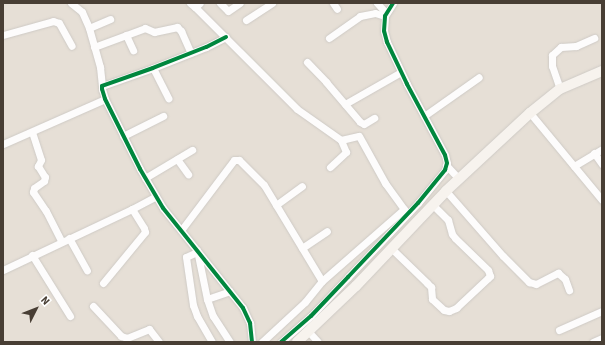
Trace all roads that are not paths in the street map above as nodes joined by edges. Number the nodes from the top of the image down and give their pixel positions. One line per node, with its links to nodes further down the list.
1 (71, 3): 11 (street)
2 (220, 3): 3 (street)
3 (240, 3)
4 (272, 3): 10 (street)
5 (377, 3): 8 (street)
6 (393, 3): 8 (street)
7 (195, 4): 14 (street)
8 (385, 14): 15 (street); 24 (street)
9 (110, 19): 11 (street)
10 (246, 20)
11 (89, 28): 18 (street)
12 (3, 35): 17 (street)
13 (126, 35): 18 (street); 19 (street); 20 (street)
14 (226, 37): 20 (street); 37 (street)
15 (329, 38)
16 (594, 38): 27 (street)
17 (72, 46)
18 (94, 47): 26 (street)
19 (133, 50)
20 (191, 53): 22 (street)
21 (307, 62): 30 (street)
22 (154, 68): 26 (street); 28 (street)
23 (602, 71): 27 (street)
24 (401, 72): 30 (street); 33 (street)
25 (479, 77): 33 (street)
26 (102, 86): 29 (street)
27 (560, 89): 31 (street)
28 (168, 98)
29 (105, 99): 35 (street); 36 (street)
30 (345, 104): 34 (street)
31 (530, 113): 45 (street); 49 (street)
32 (163, 116): 36 (street)
33 (424, 116): 44 (street)
34 (374, 118)
35 (32, 132): 38 (street); 61 (street)
36 (123, 136): 48 (street)
37 (341, 140): 46 (street); 57 (street)
38 (3, 144)
39 (602, 149): 41 (street)
40 (192, 150): 42 (street)
41 (594, 153): 43 (street); 45 (street)
42 (177, 158): 47 (street); 48 (street)
43 (602, 164)
44 (446, 165): 49 (street); 57 (street)
45 (574, 166): 53 (street)
46 (330, 167)
47 (188, 174)
48 (145, 178): 52 (street)
49 (459, 179): 51 (street)
50 (302, 186): 55 (street)
51 (446, 191): 54 (street); 70 (street)
52 (156, 196): 56 (street); 58 (street)
53 (602, 200)
54 (433, 204): 63 (street); 63 (street)
55 (276, 205): 58 (street); 62 (street)
56 (132, 209): 60 (street); 69 (street)
57 (405, 211): 68 (street); 84 (street)
58 (182, 229): 64 (street)
59 (327, 231): 62 (street)
60 (69, 238): 61 (street); 67 (street)
61 (61, 241): 65 (street)
62 (302, 248): 68 (street)
63 (391, 248): 77 (street)
64 (197, 250): 71 (street); 72 (street); 80 (street)
65 (32, 255): 66 (street); 75 (street)
66 (3, 270)
67 (87, 270)
68 (322, 281): 83 (street)
69 (103, 283)
70 (569, 290)
71 (230, 291): 72 (street); 82 (street)
72 (207, 300): 81 (street)
73 (92, 306): 79 (street)
74 (602, 311): 76 (street)
75 (70, 316)
76 (559, 330)
77 (309, 332): 85 (street); 86 (street)
78 (602, 338): 87 (street)
79 (159, 342)
80 (212, 342)
81 (230, 342)
82 (252, 342)
83 (262, 342)
84 (281, 342)
85 (297, 342)
86 (318, 342)
87 (592, 342)

